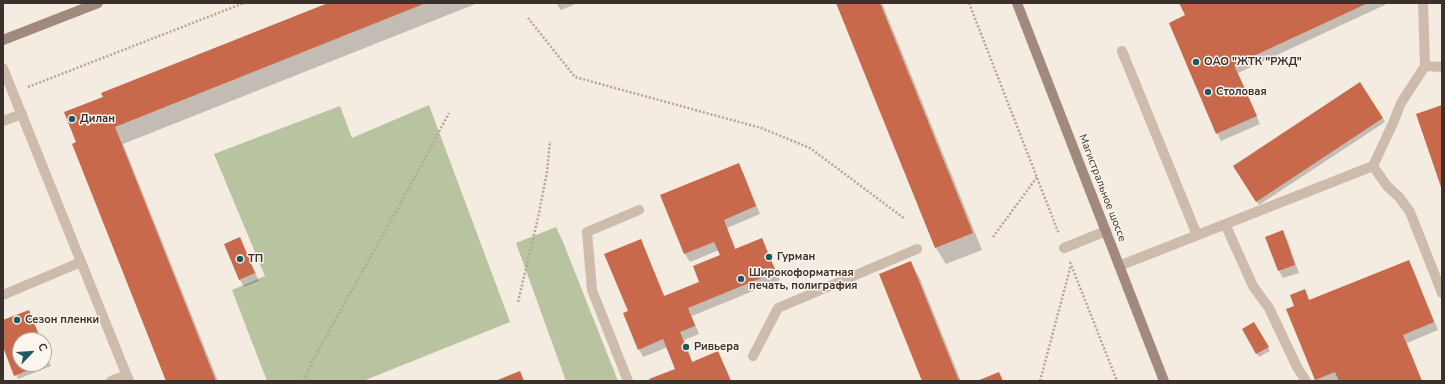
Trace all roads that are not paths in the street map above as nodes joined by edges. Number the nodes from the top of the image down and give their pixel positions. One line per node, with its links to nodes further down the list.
1 (98, 3): 4 (main road)
2 (1017, 3): 14 (main road, Магистральное шоссе)
3 (1423, 3): 6 (lane)
4 (3, 40)
5 (1122, 51): 15 (lane)
6 (1425, 66): 7 (lane); 11 (lane)
7 (1442, 66)
8 (3, 68): 9 (lane)
9 (22, 114): 10 (lane); 18 (lane)
10 (3, 121)
11 (1372, 166): 13 (lane); 20 (lane)
12 (639, 210): 25 (lane)
13 (1225, 224): 15 (lane); 27 (lane)
14 (1106, 231): 16 (lane); 19 (main road, Магистральное шоссе)
15 (1198, 235): 19 (lane)
16 (1064, 248)
17 (917, 249): 22 (lane)
18 (81, 262): 21 (lane); 23 (lane)
19 (1119, 266): 26 (main road, Магистральное шоссе)
20 (1442, 293)
21 (3, 295)
22 (753, 356)
23 (128, 378): 24 (lane)
24 (110, 381)
25 (628, 381)
26 (1164, 381)
27 (1306, 381)

